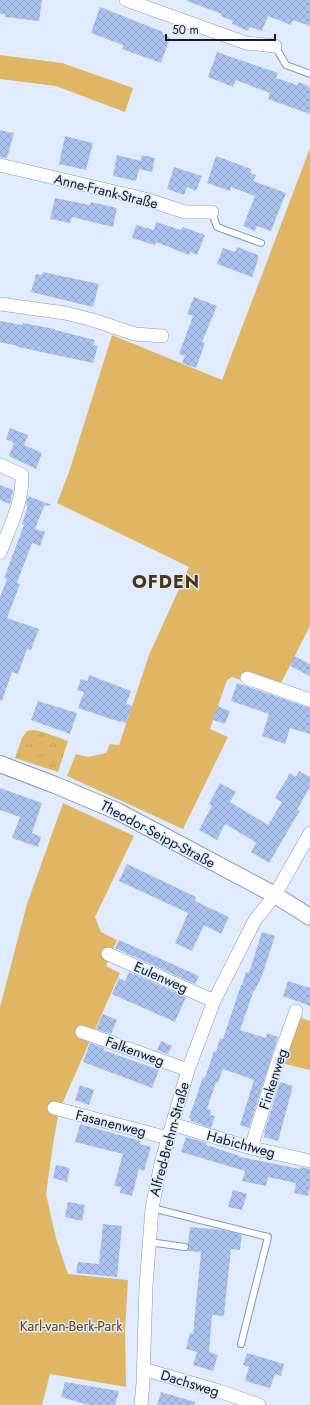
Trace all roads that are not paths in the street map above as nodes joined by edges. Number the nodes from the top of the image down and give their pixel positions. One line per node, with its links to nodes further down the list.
1 (126, 0): 2 (street)
2 (275, 46): 3 (lane)
3 (310, 74)
4 (0, 165): 5 (street, Anne-Frank-Straße)
5 (212, 212): 6 (lane)
6 (261, 243)
7 (0, 304): 8 (street)
8 (162, 336)
9 (0, 465): 10 (street)
10 (0, 553)
11 (247, 678): 12 (street)
12 (310, 700)
13 (0, 764): 15 (street, Theodor-Seipp-Straße)
14 (310, 833): 15 (street, Alfred-Brehm-Straße)
15 (275, 895): 16 (street, Theodor-Seipp-Straße); 18 (street, Alfred-Brehm-Straße)
16 (310, 917)
17 (108, 954): 18 (street, Eulenweg)
18 (214, 1001): 21 (street, Alfred-Brehm-Straße)
19 (296, 1011): 25 (street, Finkenweg)
20 (82, 1032): 21 (street, Falkenweg)
21 (188, 1070): 23 (street, Alfred-Brehm-Straße)
22 (54, 1108): 24 (street, Fasanenweg)
23 (172, 1124): 24 (street, Alfred-Brehm-Straße); 25 (street, Habichtweg)
24 (168, 1138): 27 (street, Alfred-Brehm-Straße)
25 (251, 1148): 26 (street, Habichtweg)
26 (310, 1161)
27 (152, 1208): 28 (street, Alfred-Brehm-Straße); 30 (lane)
28 (149, 1242): 29 (lane); 31 (street, Alfred-Brehm-Straße)
29 (185, 1247)
30 (241, 1344)
31 (143, 1369): 32 (street, Alfred-Brehm-Straße); 33 (street, Dachsweg)
32 (141, 1405)
33 (259, 1405)

